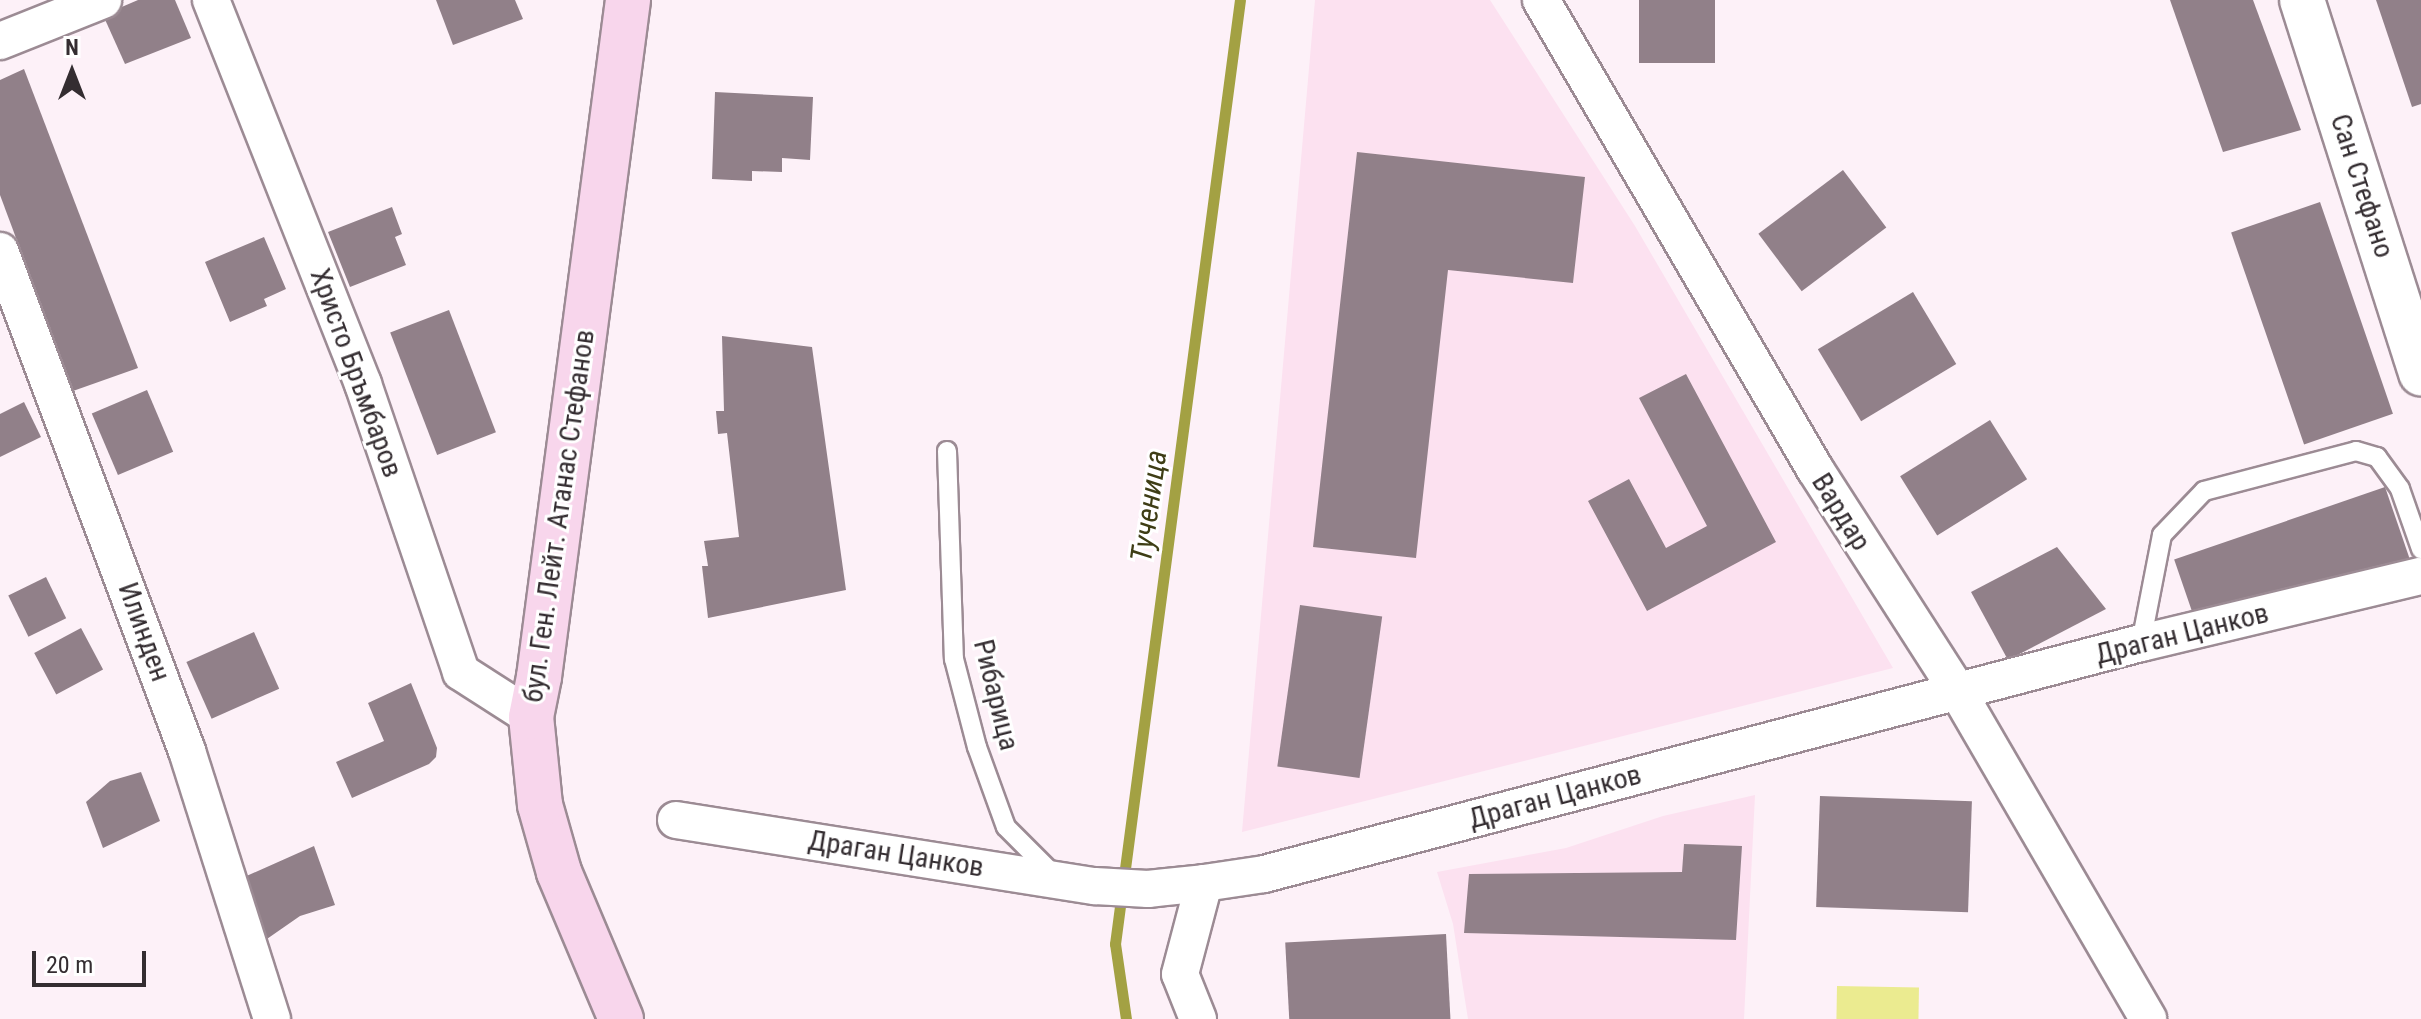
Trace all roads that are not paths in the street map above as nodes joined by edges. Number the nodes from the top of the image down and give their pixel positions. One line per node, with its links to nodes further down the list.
1 (103, 0): 6 (street)
2 (211, 0): 14 (street, Христо Бръмбаров)
3 (628, 0): 14 (main road, бул. Ген. Лейт. Атанас Стефанов)
4 (1541, 0): 13 (street, Вардар)
5 (2302, 0): 8 (street, Сан Стефано)
6 (0, 41)
7 (0, 251): 18 (street, Илинден)
8 (2421, 373)
9 (947, 451): 16 (lane, Рибарица)
10 (2421, 549): 12 (lane)
11 (2421, 576): 12 (street, Драган Цанков)
12 (2141, 643): 13 (street, Драган Цанков)
13 (1958, 692): 17 (street, Драган Цанков); 21 (street, Вардар)
14 (531, 717): 19 (main road, бул. Ген. Лейт. Атанас Стефанов)
15 (676, 820): 16 (street, Драган Цанков)
16 (1058, 879): 17 (street, Драган Цанков)
17 (1204, 883): 20 (street)
18 (272, 1019)
19 (621, 1019)
20 (1198, 1019)
21 (2148, 1019)

